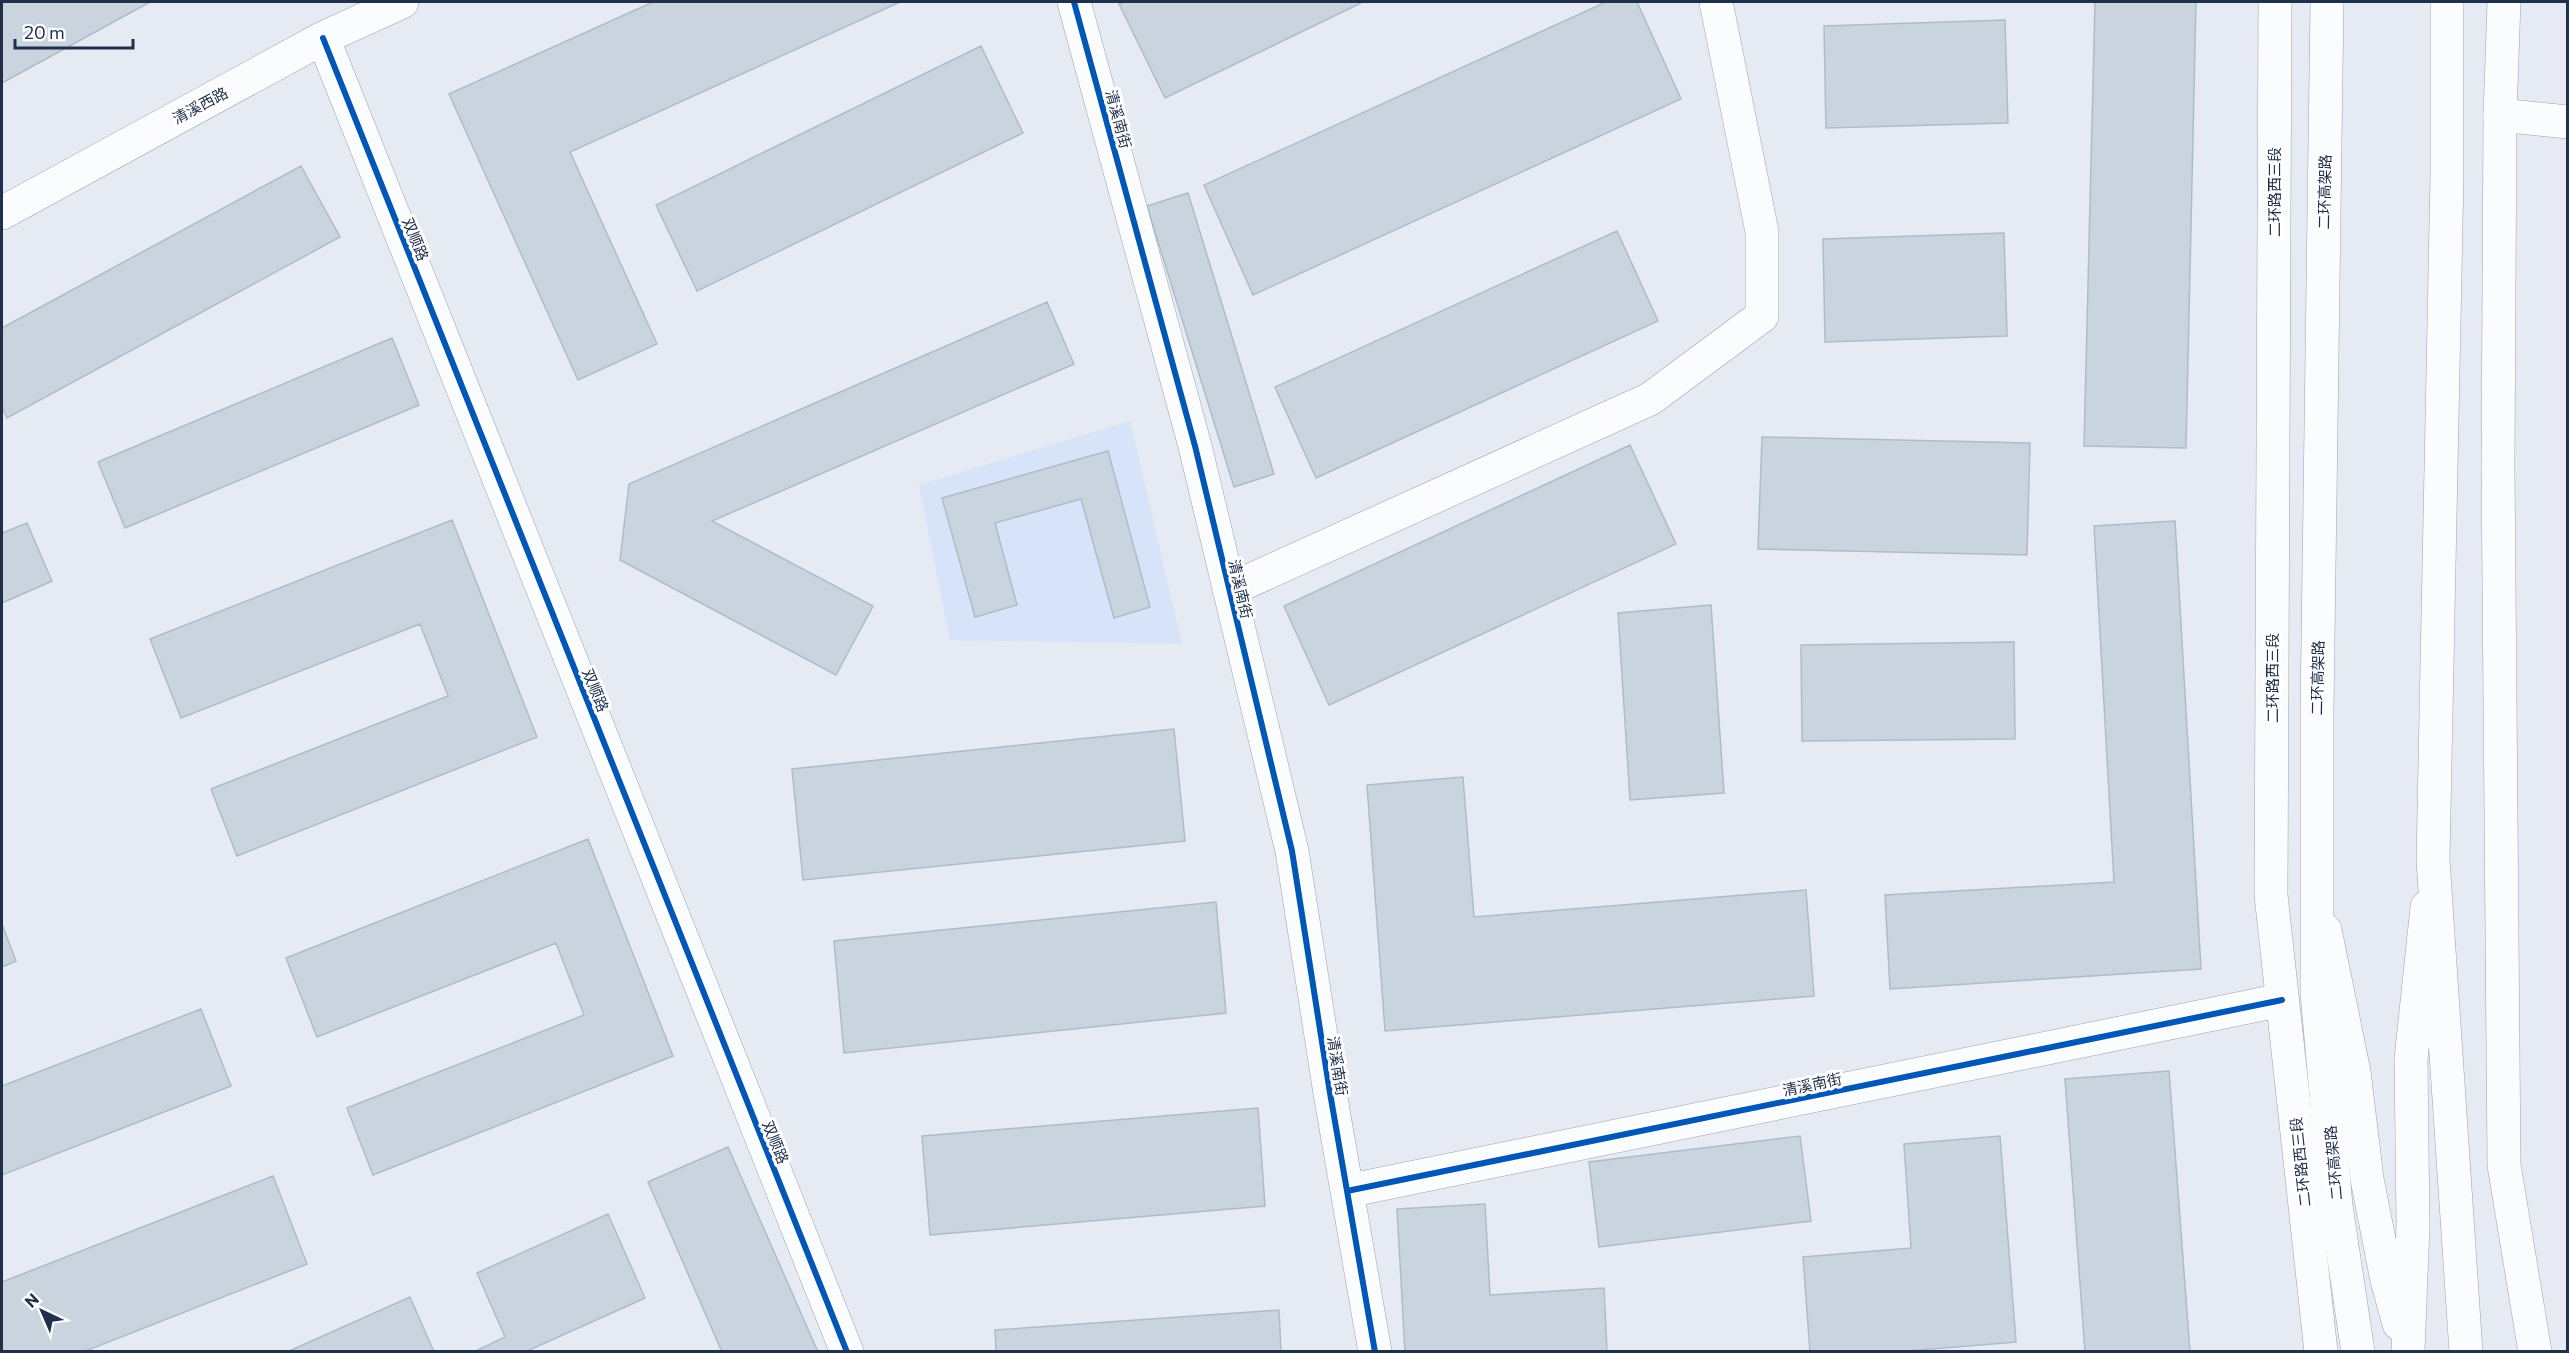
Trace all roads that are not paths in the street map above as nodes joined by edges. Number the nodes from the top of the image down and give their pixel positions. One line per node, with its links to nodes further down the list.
1 (402, 2): 8 (main road, 清溪西路)
2 (1074, 2): 12 (main road, 清溪南街)
3 (1716, 2): 12 (main road)
4 (2275, 2): 15 (main road, 二环路西三段)
5 (2327, 2): 14 (main road, 二环高架路)
6 (2447, 2): 13 (main road)
7 (2504, 2): 9 (main road)
8 (323, 38): 11 (main road, 清溪西路); 17 (main road, 双顺路)
9 (2500, 115): 10 (main road); 23 (main road)
10 (2568, 122)
11 (2, 213)
12 (1229, 590): 16 (main road, 清溪南街)
13 (2433, 860): 21 (main road); 22 (main road)
14 (2317, 893): 20 (main road, 二环高架路); 21 (main road)
15 (2282, 1000): 16 (main road, 清溪南街); 19 (main road, 二环路西三段)
16 (1347, 1191): 18 (main road, 清溪南街)
17 (847, 1352)
18 (1375, 1352)
19 (2321, 1352)
20 (2358, 1352)
21 (2407, 1352)
22 (2466, 1352)
23 (2535, 1352)

